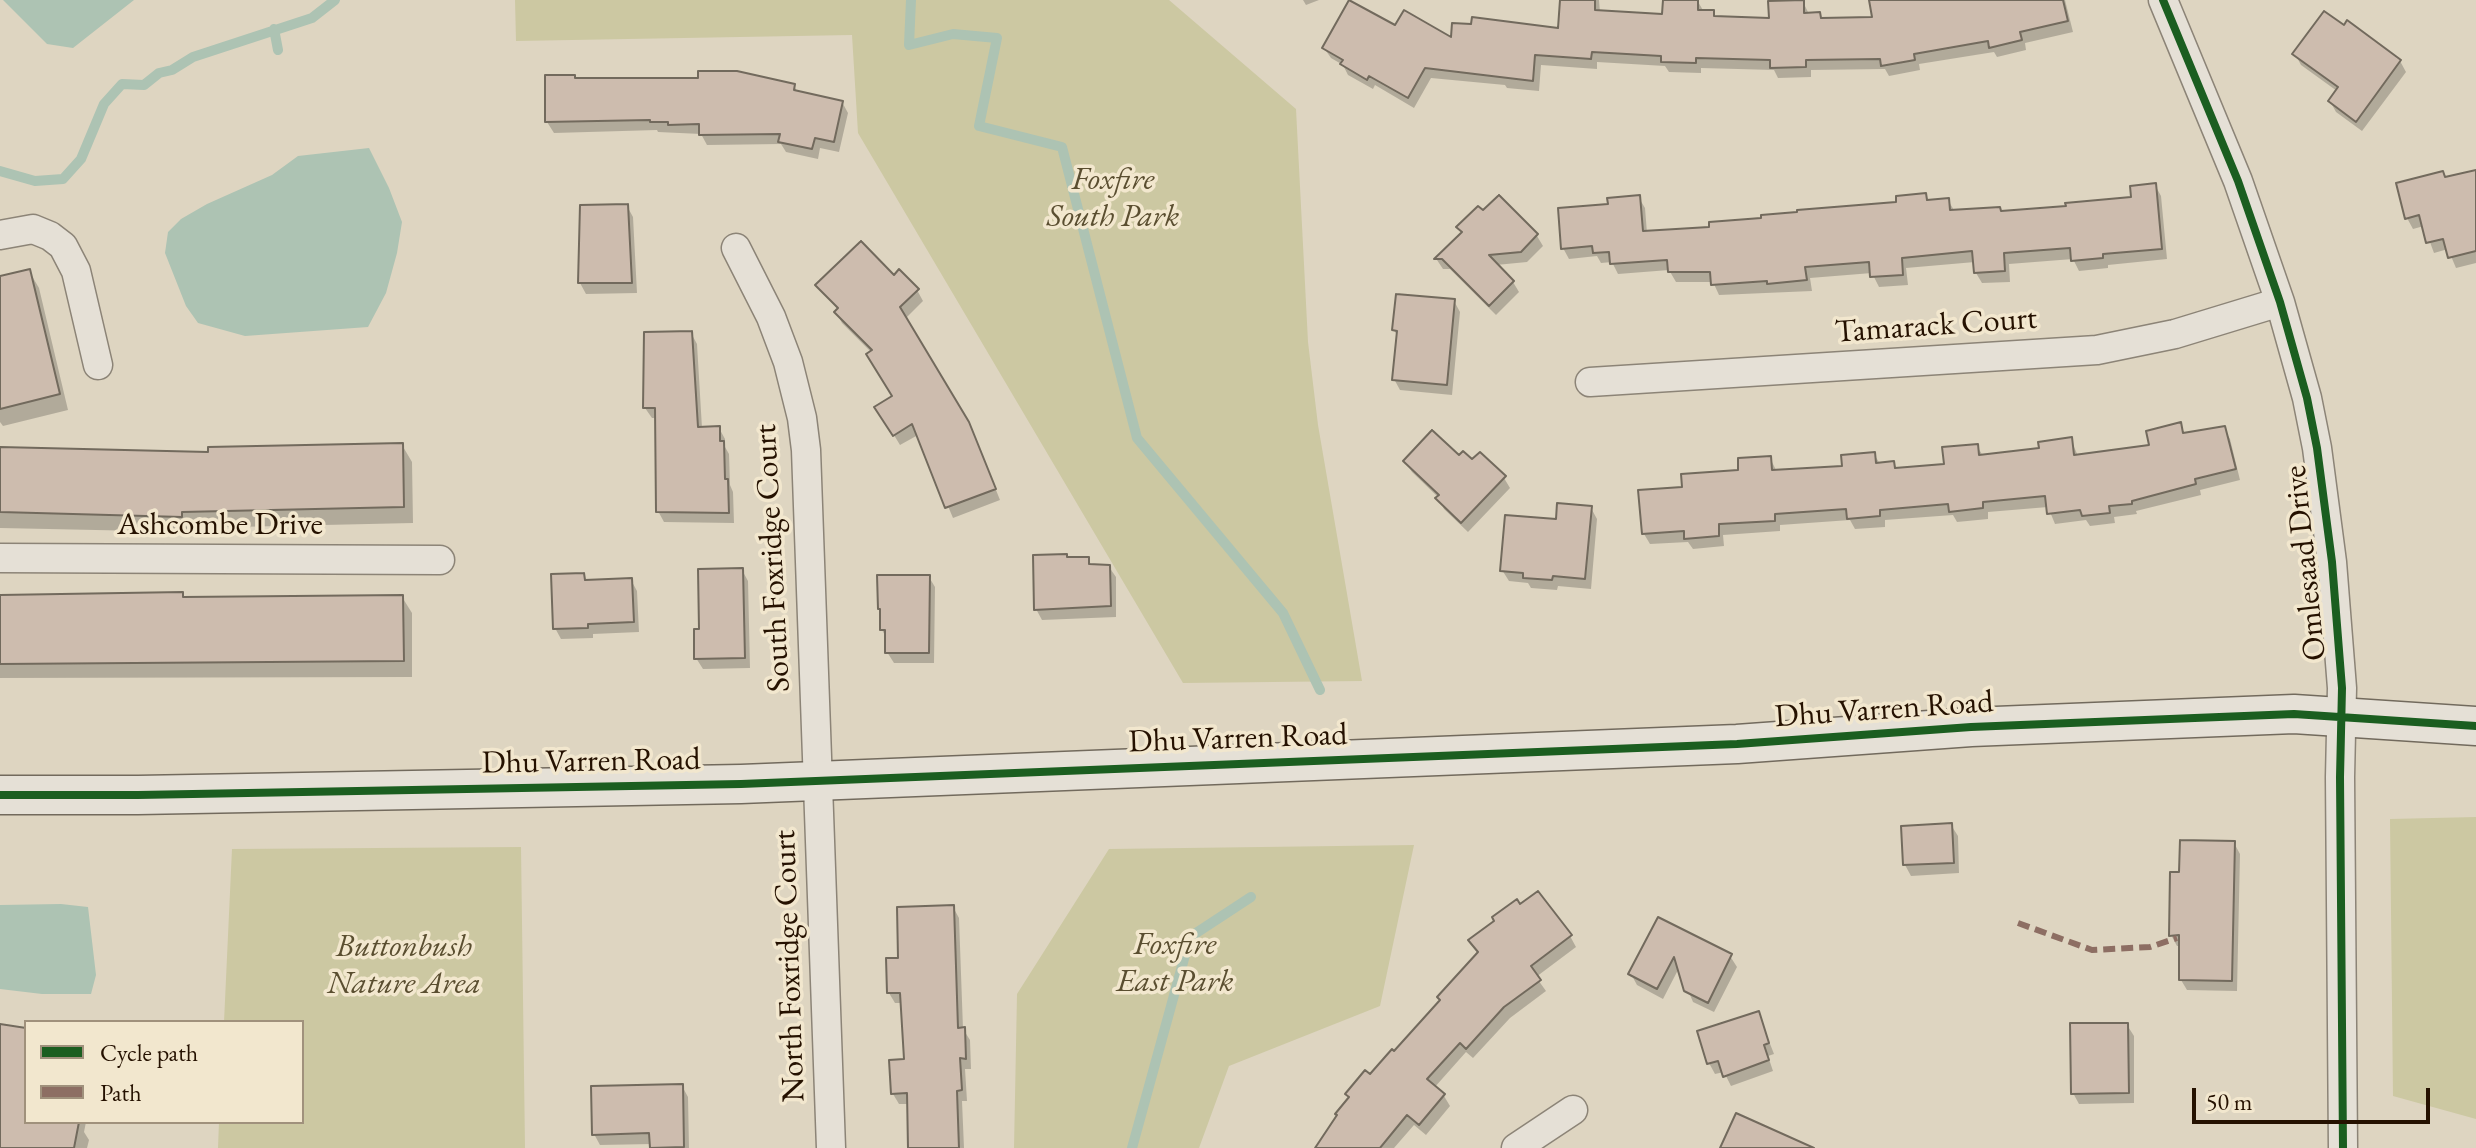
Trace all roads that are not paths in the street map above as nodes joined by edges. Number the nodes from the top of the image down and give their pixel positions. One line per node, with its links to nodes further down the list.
1 (2163, 0): 4 (street, Omlesaad Drive)
2 (0, 235): 5 (street)
3 (736, 248): 11 (street, South Foxridge Court)
4 (2280, 302): 6 (street, Tamarack Court); 9 (street, Omlesaad Drive)
5 (98, 365)
6 (1590, 382)
7 (0, 558): 8 (street, Ashcombe Drive)
8 (440, 560)
9 (2343, 717): 10 (main road, Dhu Varren Road); 11 (main road, Dhu Varren Road); 16 (street, Omlesaad Drive)
10 (2476, 726)
11 (818, 781): 12 (main road, Dhu Varren Road); 14 (street, North Foxridge Court)
12 (0, 795)
13 (1573, 1110): 15 (street)
14 (831, 1148)
15 (1516, 1148)
16 (2343, 1148)

